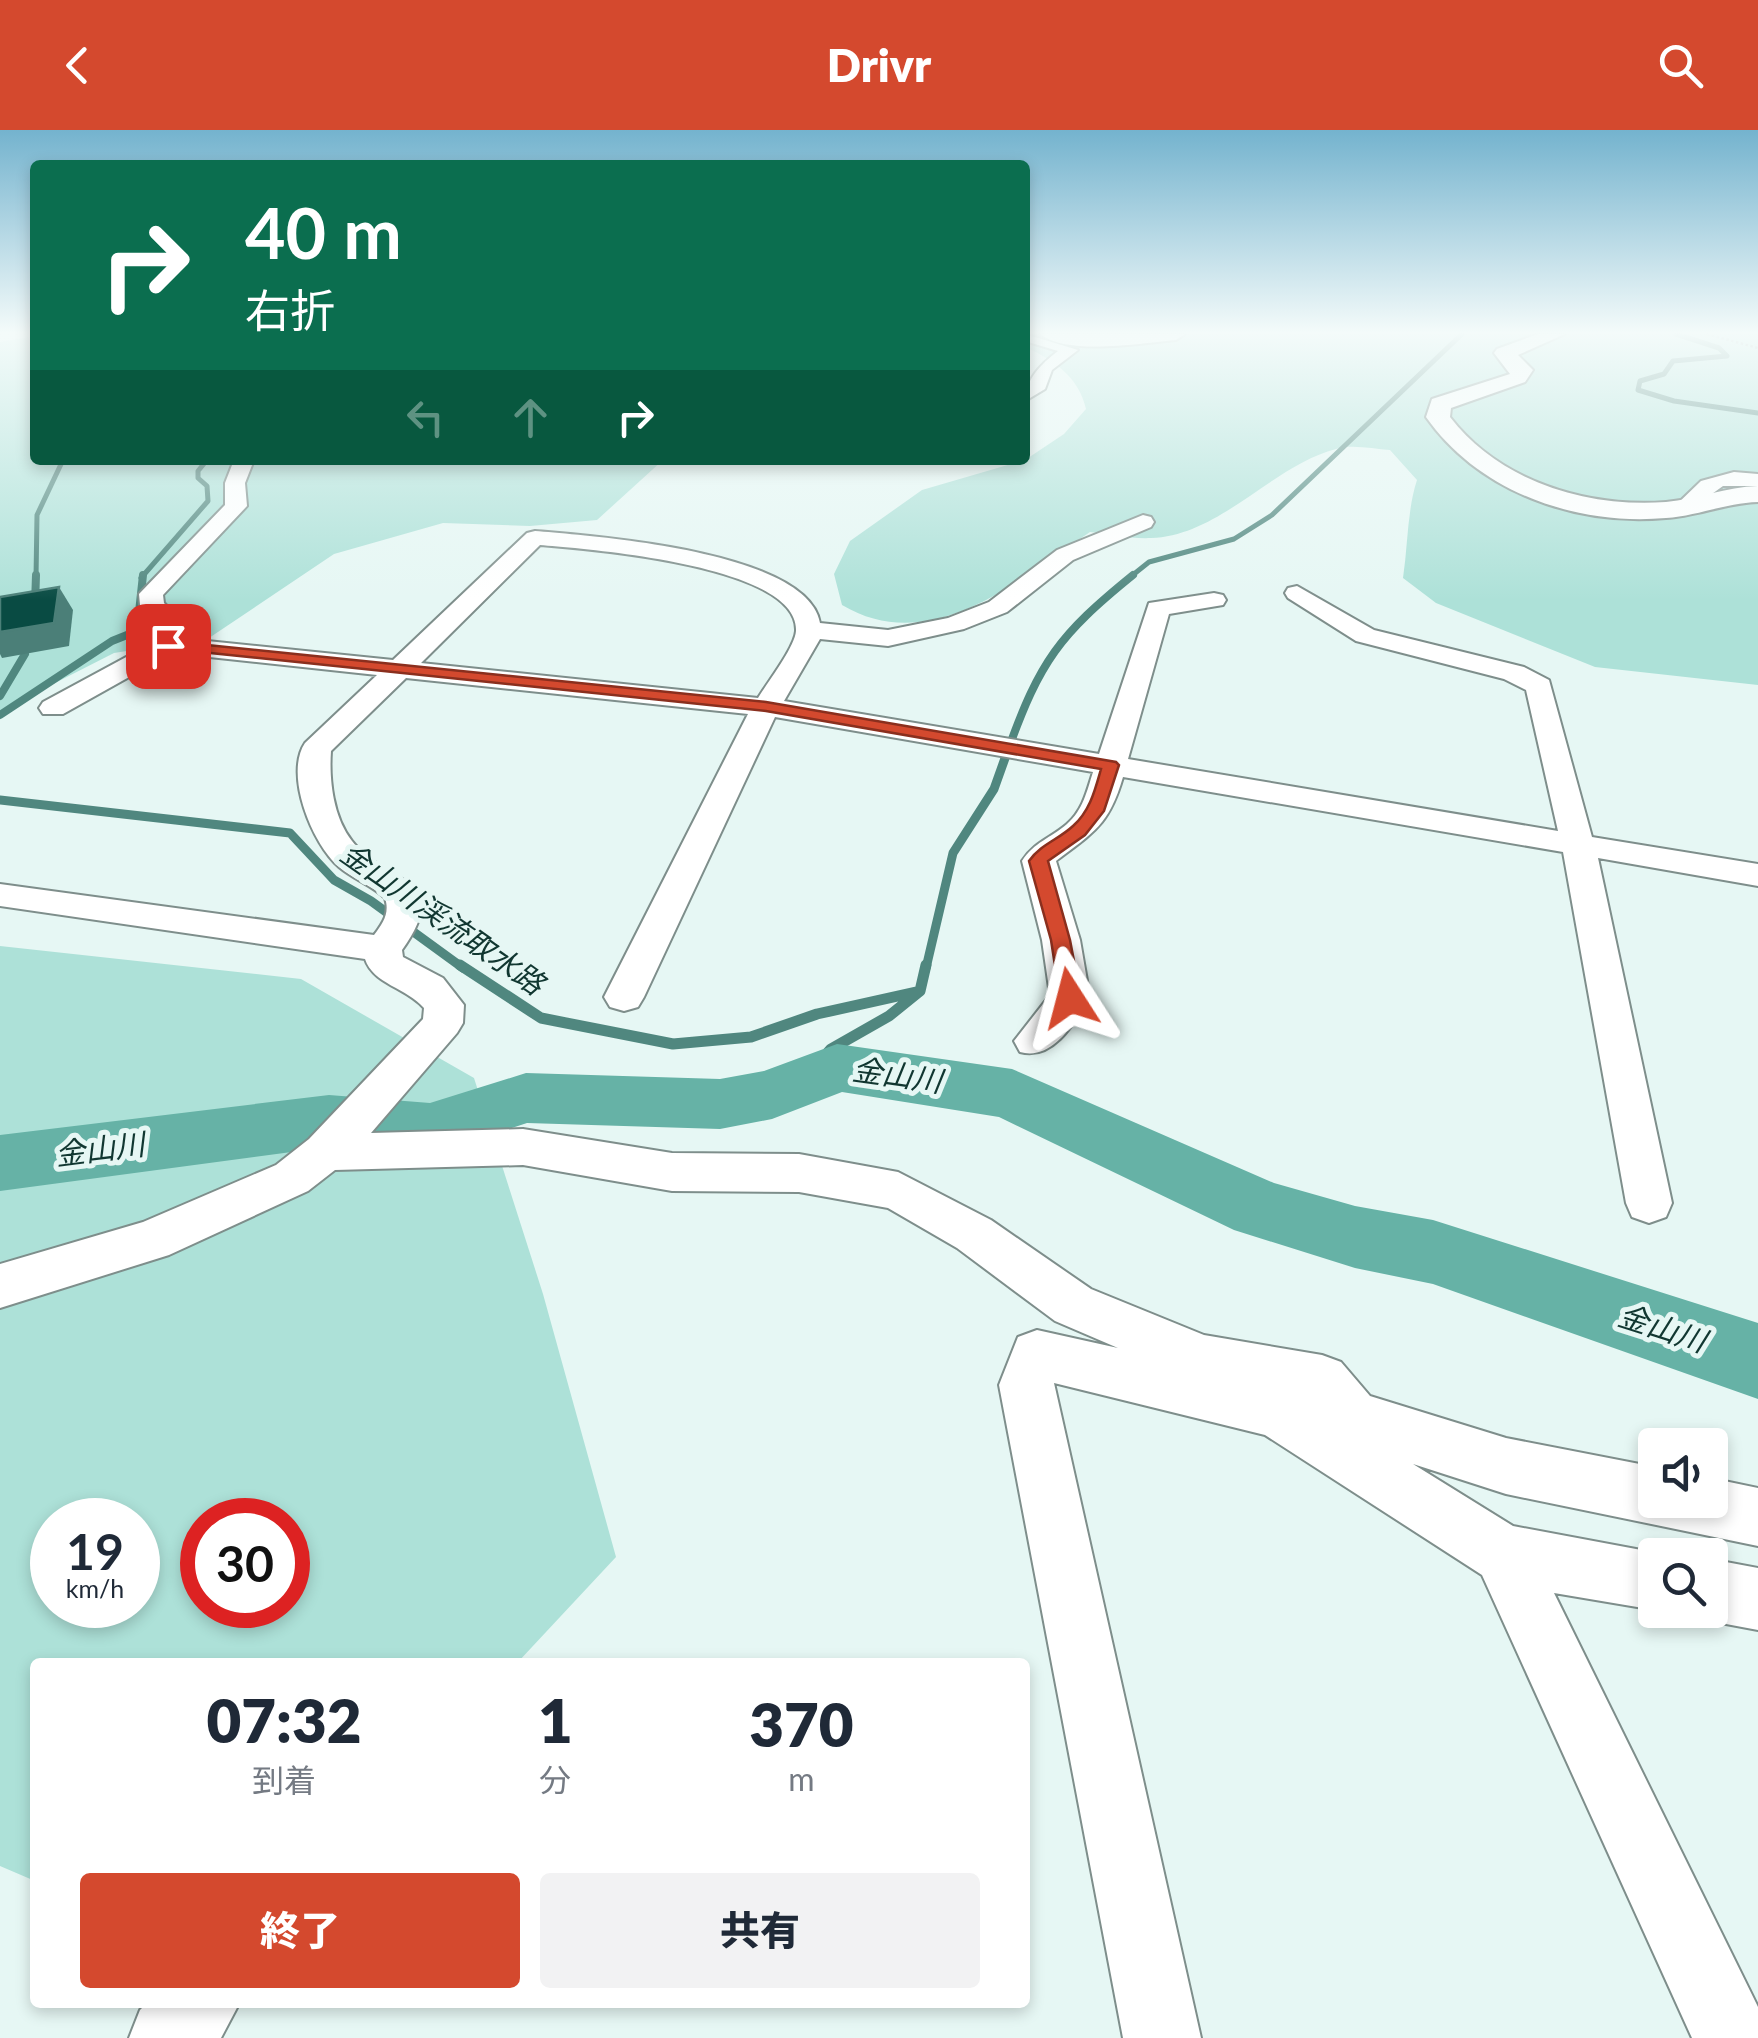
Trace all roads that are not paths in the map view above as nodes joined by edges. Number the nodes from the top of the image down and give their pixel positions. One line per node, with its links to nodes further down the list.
1 (1441, 423): 5 (street)
2 (240, 465): 10 (street)
3 (1758, 480): 5 (street)
4 (1758, 494): 5 (street)
5 (1684, 508)
6 (1143, 522): 9 (street)
7 (1298, 593): 15 (street)
8 (1214, 600): 14 (street)
9 (808, 630): 11 (street); 12 (street)
10 (168, 646): 11 (street); 13 (street)
11 (397, 668): 12 (street); 18 (street)
12 (766, 707): 14 (street); 19 (street)
13 (53, 708)
14 (1110, 765): 15 (street); 20 (street)
15 (1576, 844): 16 (street); 22 (street)
16 (1758, 875)
17 (0, 896): 18 (street)
18 (383, 949): 21 (street)
19 (624, 997)
20 (1034, 1041)
21 (325, 1152): 23 (street); 25 (street)
22 (1649, 1203)
23 (0, 1286)
24 (1277, 1411): 25 (street); 29 (street); 35 (street)
25 (1353, 1418): 26 (street)
26 (1638, 1493)
27 (1728, 1511): 28 (street)
28 (1758, 1517)
29 (1503, 1554): 30 (street); 36 (street)
30 (1638, 1577)
31 (1728, 1593): 32 (street)
32 (1758, 1599)
33 (196, 2008): 34 (street)
34 (168, 2038)
35 (1162, 2038)
36 (1732, 2038)

